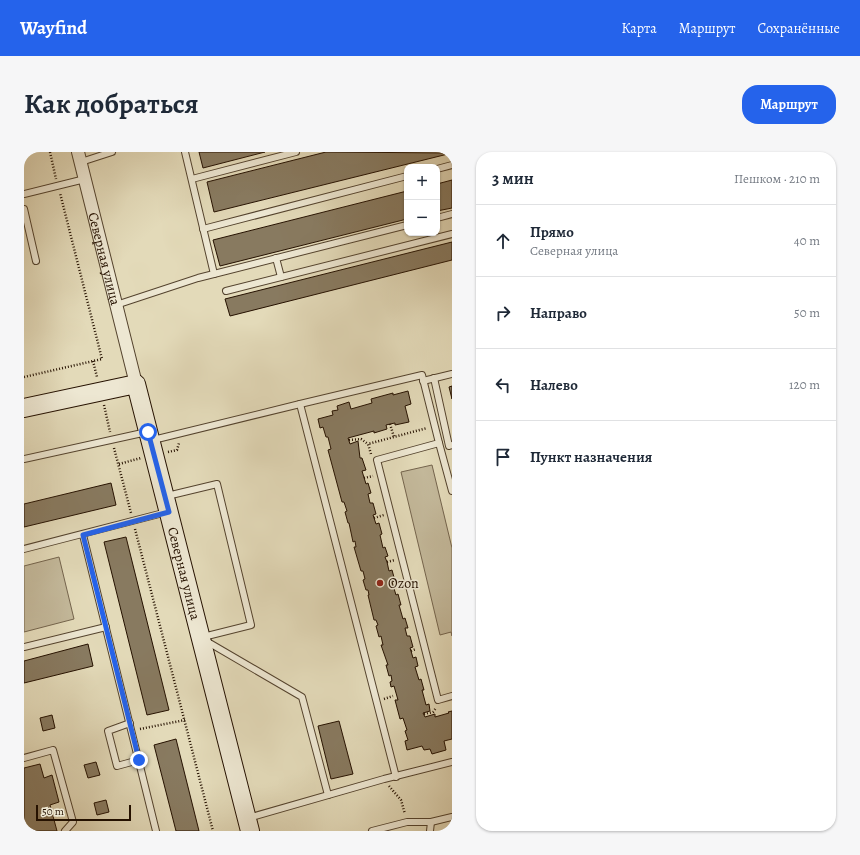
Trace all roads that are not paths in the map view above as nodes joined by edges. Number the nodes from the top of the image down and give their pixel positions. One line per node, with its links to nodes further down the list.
1 (112, 152): 4 (lane)
2 (185, 152): 9 (lane)
3 (296, 152): 9 (lane)
4 (80, 157): 8 (street, Северная улица)
5 (452, 165): 6 (lane)
6 (440, 168)
7 (404, 177): 15 (lane)
8 (85, 179): 10 (lane); 22 (street, Северная улица)
9 (192, 179): 15 (lane)
10 (24, 194)
11 (24, 209): 18 (lane)
12 (452, 214): 13 (lane)
13 (440, 217)
14 (404, 226): 17 (lane)
15 (203, 229): 19 (lane)
16 (452, 234): 20 (lane)
17 (276, 258): 19 (lane); 20 (lane)
18 (36, 261)
19 (214, 274): 22 (lane)
20 (281, 277): 21 (lane)
21 (226, 291)
22 (116, 305): 26 (street, Северная улица)
23 (452, 374): 24 (lane)
24 (434, 378): 25 (lane); 31 (lane)
25 (423, 380): 27 (lane); 30 (lane)
26 (136, 384): 28 (street); 29 (street, Северная улица)
27 (300, 404): 29 (lane); 45 (lane)
28 (24, 408)
29 (150, 436): 32 (lane); 34 (street, Северная улица)
30 (439, 442): 33 (lane); 40 (lane)
31 (452, 446)
32 (24, 459)
33 (452, 491)
34 (167, 504): 35 (lane); 38 (street, Северная улица); 38 (lane)
35 (83, 535): 36 (lane); 37 (lane)
36 (24, 549)
37 (106, 627): 39 (lane); 41 (lane)
38 (201, 638): 46 (lane); 49 (street, Северная улица)
39 (24, 647)
40 (452, 696)
41 (130, 723): 43 (lane); 43 (lane)
42 (24, 758): 50 (lane)
43 (139, 760): 51 (lane)
44 (452, 762): 45 (lane)
45 (396, 776): 46 (lane)
46 (328, 795): 49 (lane)
47 (452, 817): 48 (lane)
48 (432, 822): 52 (lane); 53 (lane)
49 (248, 825)
50 (65, 831)
51 (156, 831)
52 (372, 831)
53 (430, 831)

